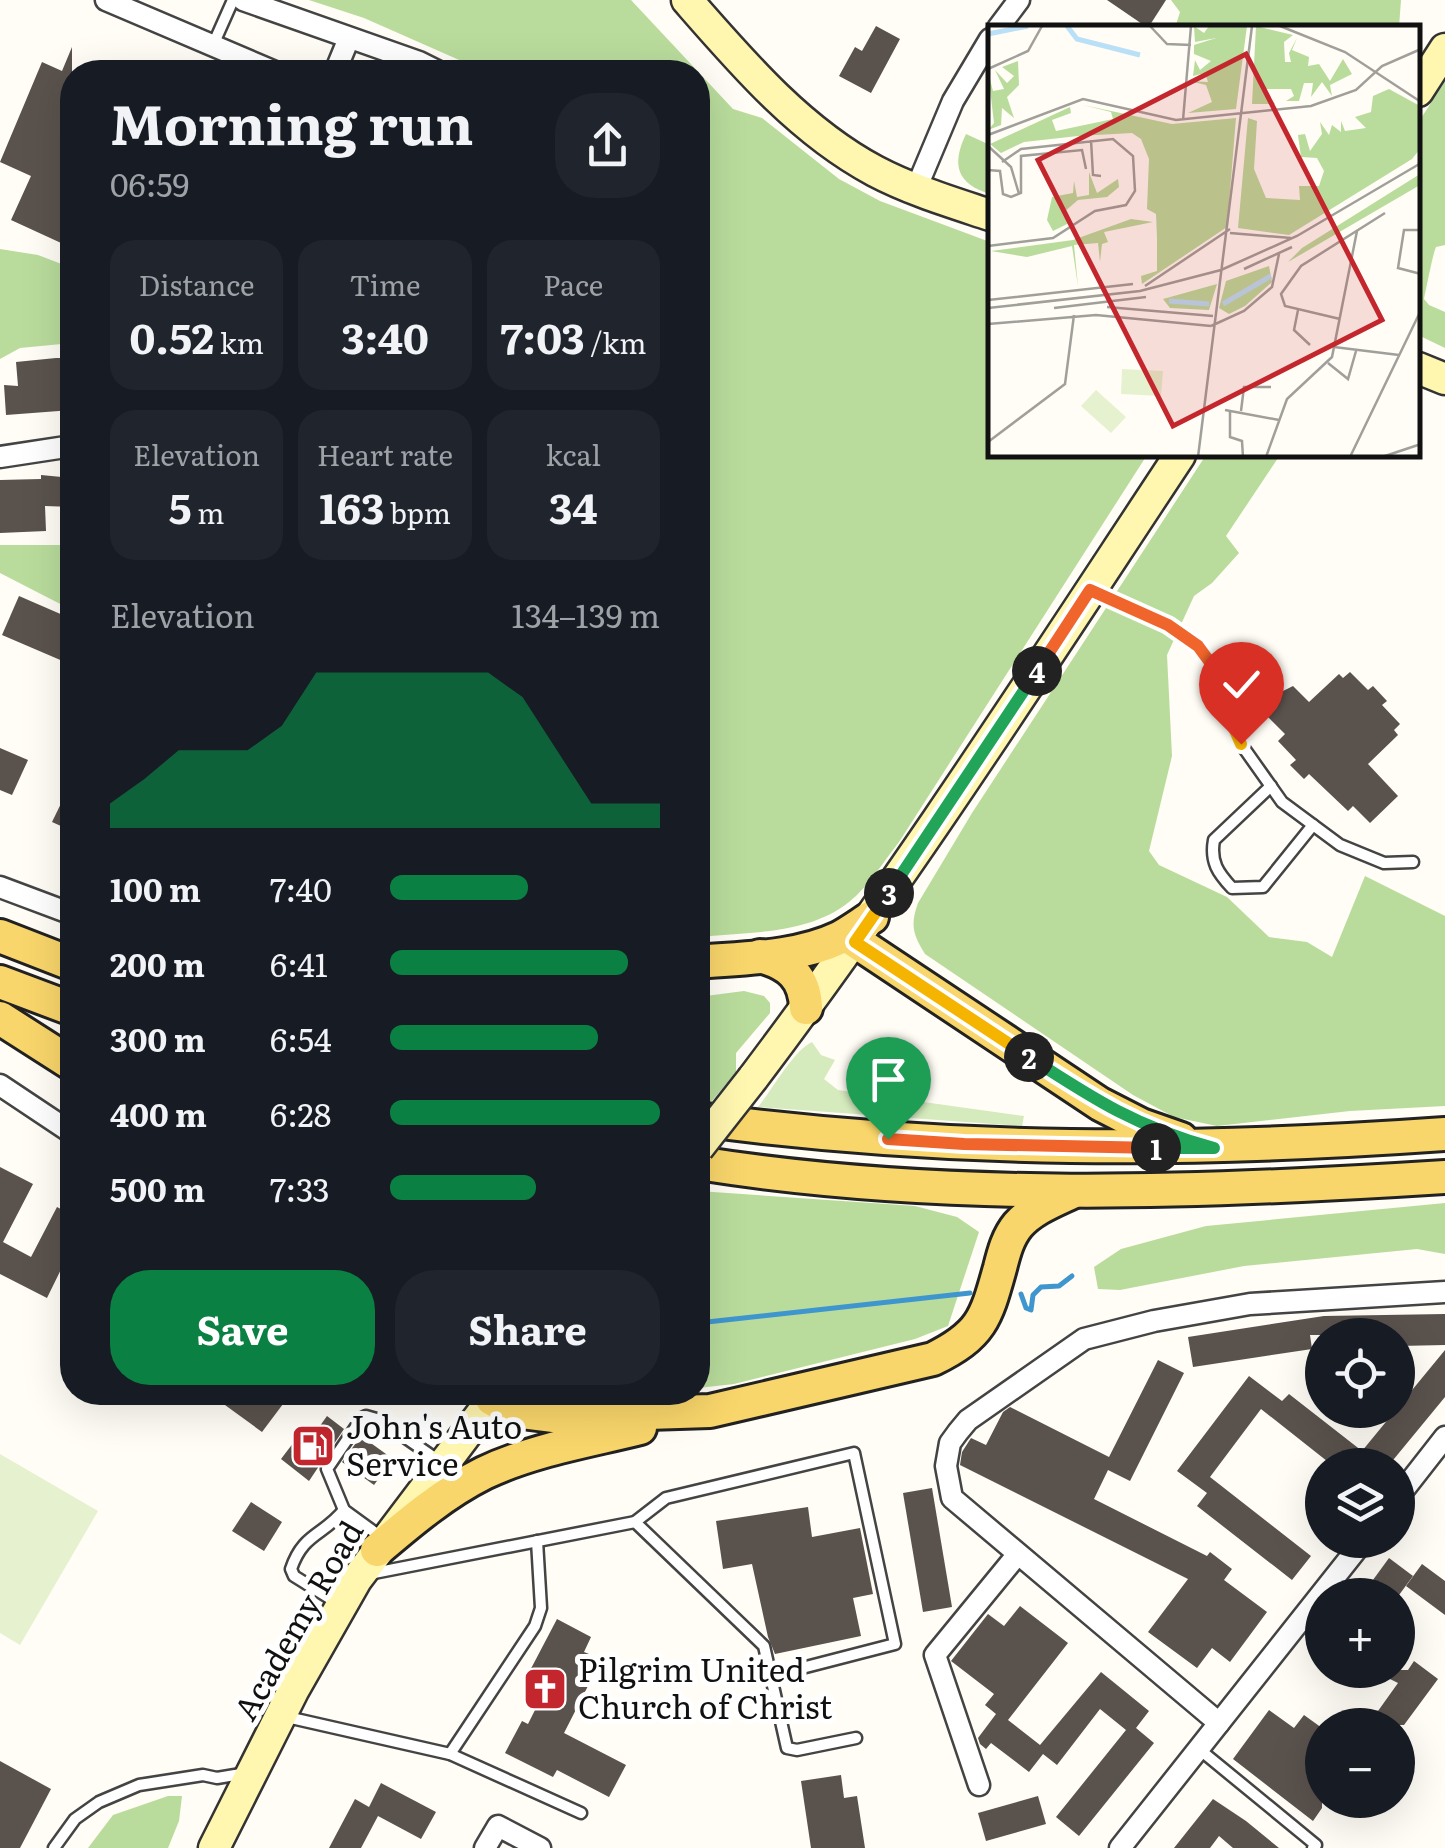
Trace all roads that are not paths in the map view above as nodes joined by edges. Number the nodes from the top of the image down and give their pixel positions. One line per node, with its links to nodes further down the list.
1 (106, 0): 9 (street)
2 (233, 0): 9 (lane)
3 (243, 0): 7 (street)
4 (687, 0): 15 (main road)
5 (1019, 0): 6 (street)
6 (1000, 25)
7 (348, 38): 12 (street); 13 (street)
8 (988, 42): 15 (street)
9 (213, 45): 11 (street)
10 (1445, 49): 14 (main road)
11 (247, 60)
12 (339, 60)
13 (412, 60)
14 (1420, 88)
15 (916, 189): 16 (main road)
16 (988, 215)
17 (1420, 369): 18 (main road)
18 (1445, 379)
19 (60, 448): 20 (street)
20 (0, 456)
21 (1178, 458): 22 (main road)
22 (1090, 590): 23 (lane); 28 (main road)
23 (1271, 786): 24 (lane); 24 (lane)
24 (1313, 825): 25 (lane)
25 (1413, 862)
26 (0, 887): 27 (street)
27 (60, 910)
28 (864, 929): 30 (main road); 35 (main road); 43 (main road)
29 (0, 936): 31 (main road)
30 (760, 956): 32 (main road); 35 (main road)
31 (60, 959)
32 (710, 961)
33 (0, 982): 34 (main road)
34 (60, 1004)
35 (806, 1008): 41 (main road, bridge)
36 (0, 1018): 37 (main road)
37 (60, 1056)
38 (0, 1085): 40 (street)
39 (710, 1121): 43 (main road)
40 (60, 1125)
41 (710, 1133)
42 (1445, 1134): 43 (main road)
43 (1214, 1148)
44 (710, 1164): 46 (main road)
45 (1445, 1176): 46 (main road)
46 (1075, 1191): 51 (main road)
47 (1445, 1292): 60 (street)
48 (482, 1405): 54 (main road, Academy Road)
49 (506, 1405): 52 (main road)
50 (628, 1405): 52 (main road)
51 (710, 1411): 52 (main road); 59 (main road)
52 (646, 1413)
53 (1445, 1437): 55 (street)
54 (443, 1464): 56 (lane); 59 (main road, Academy Road)
55 (1415, 1475)
56 (344, 1510): 59 (lane); 62 (lane)
57 (635, 1522): 58 (lane); 63 (lane); 63 (lane)
58 (537, 1541): 59 (lane); 68 (lane)
59 (373, 1555): 62 (main road, Academy Road)
60 (1018, 1555): 65 (street); 70 (street)
61 (1350, 1558): 65 (street)
62 (341, 1605): 64 (main road, Academy Road)
63 (771, 1676): 66 (lane)
64 (281, 1716): 68 (lane); 69 (main road, Academy Road)
65 (1219, 1723): 67 (street)
66 (856, 1738)
67 (1199, 1749): 76 (street); 77 (lane)
68 (450, 1754): 71 (lane)
69 (253, 1772): 72 (lane); 73 (main road, Academy Road)
70 (980, 1785)
71 (581, 1813)
72 (54, 1848)
73 (214, 1848)
74 (484, 1848): 75 (street)
75 (540, 1848)
76 (1120, 1848)
77 (1313, 1848)

